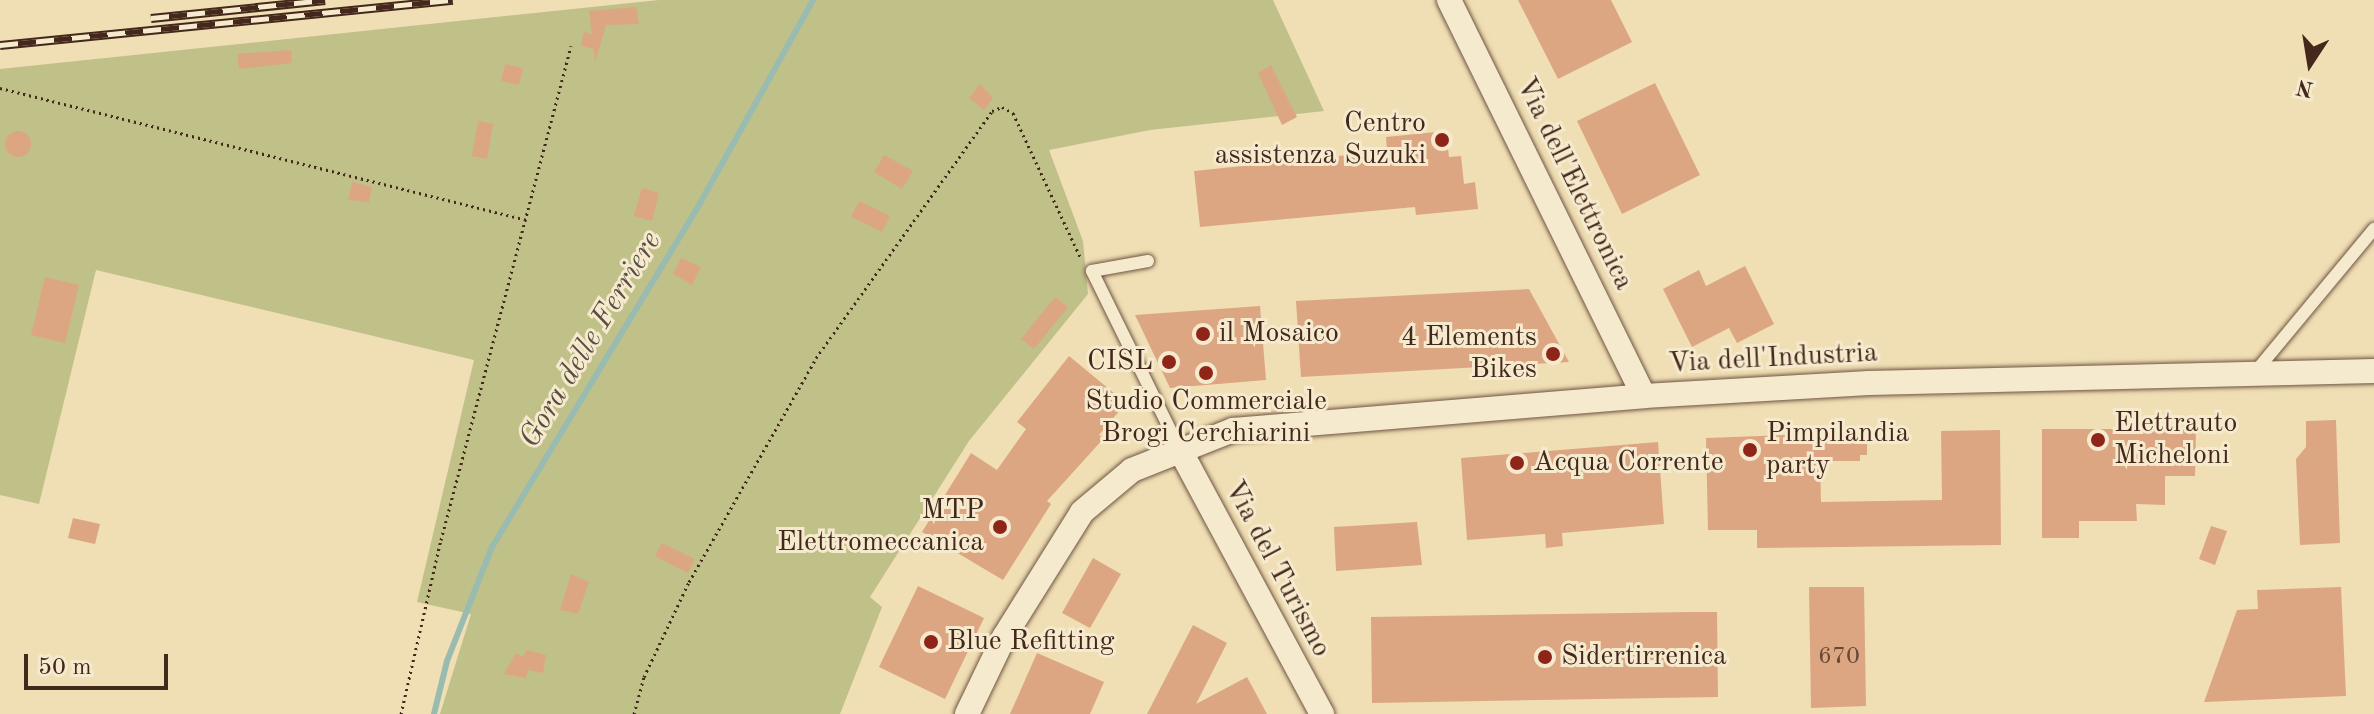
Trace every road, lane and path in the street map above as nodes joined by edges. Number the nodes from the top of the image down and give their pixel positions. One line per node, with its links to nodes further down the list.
1 (1449, 0): 10 (street, Via dell'Elettronica)
2 (571, 46): 4 (path)
3 (0, 88): 4 (path)
4 (527, 220): 12 (path)
5 (2374, 229): 9 (lane)
6 (1148, 261): 7 (lane)
7 (1092, 271): 11 (lane); 13 (path)
8 (2374, 371): 9 (street, Via dell'Industria)
9 (2250, 378): 10 (street, Via dell'Industria)
10 (1644, 396): 11 (street, Via dell'Industria)
11 (1181, 452): 14 (street, Via dell'Industria); 15 (street, Via del Turismo)
12 (401, 714)
13 (634, 714)
14 (967, 714)
15 (1322, 714)

